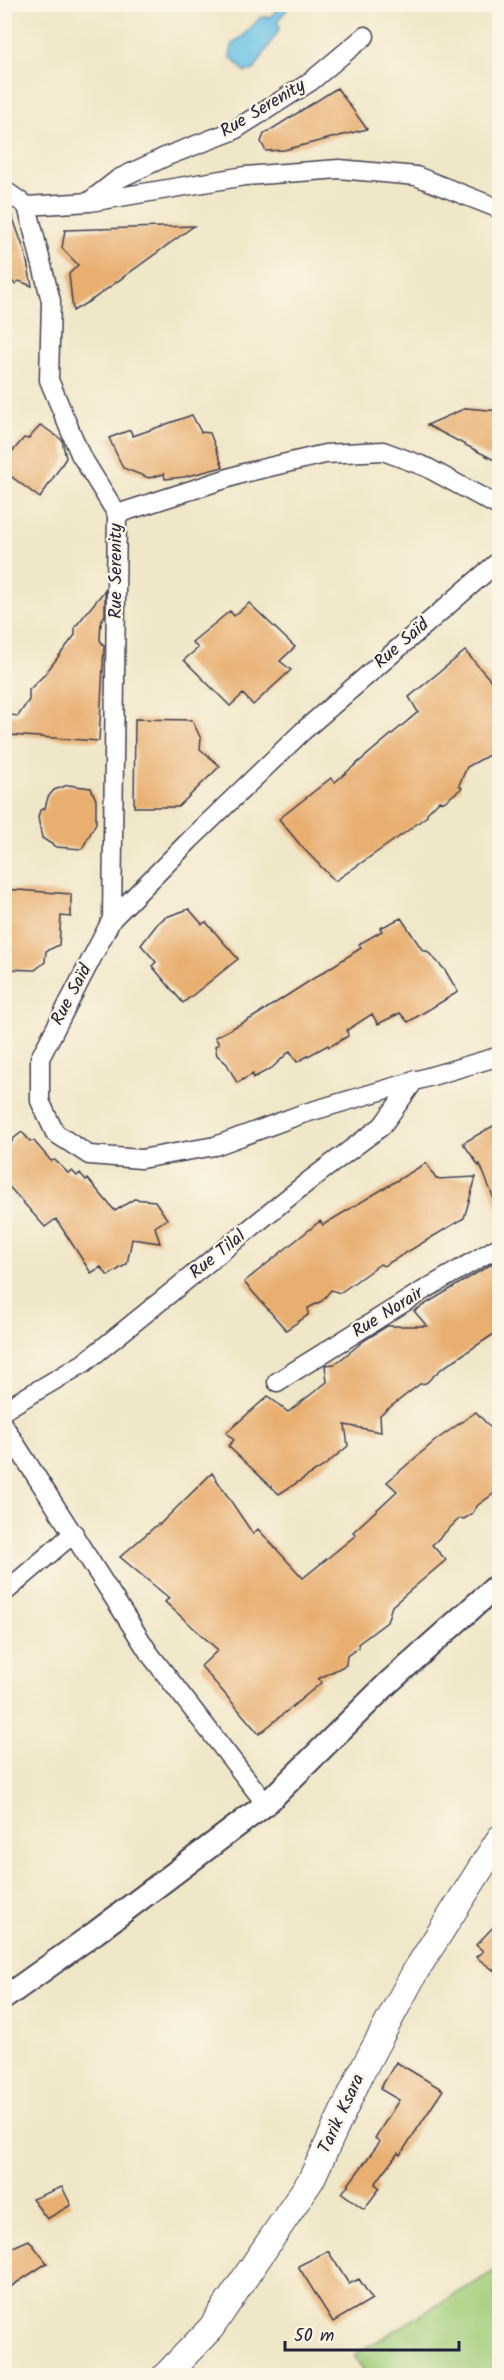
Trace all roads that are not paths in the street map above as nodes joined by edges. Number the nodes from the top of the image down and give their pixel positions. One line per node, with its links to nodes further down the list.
1 (366, 36): 3 (street, Rue Serenity)
2 (4, 190): 4 (street)
3 (90, 202): 4 (street); 5 (street)
4 (27, 206): 7 (street, Rue Serenity)
5 (500, 209)
6 (500, 507): 7 (street)
7 (117, 514): 9 (street, Rue Serenity)
8 (500, 560): 9 (street, Rue Saïd)
9 (112, 919): 11 (street, Rue Saïd)
10 (500, 1056): 11 (street, Rue Saïd)
11 (415, 1080): 14 (street, Rue Tilal)
12 (500, 1246): 13 (street, Rue Norair)
13 (277, 1382)
14 (4, 1410)
15 (4, 1426): 16 (street)
16 (74, 1533): 18 (street); 19 (street)
17 (500, 1583): 19 (street)
18 (4, 1593)
19 (266, 1804): 21 (street)
20 (500, 1838): 22 (main road, Tarik Ksara)
21 (4, 1998)
22 (165, 2376)

